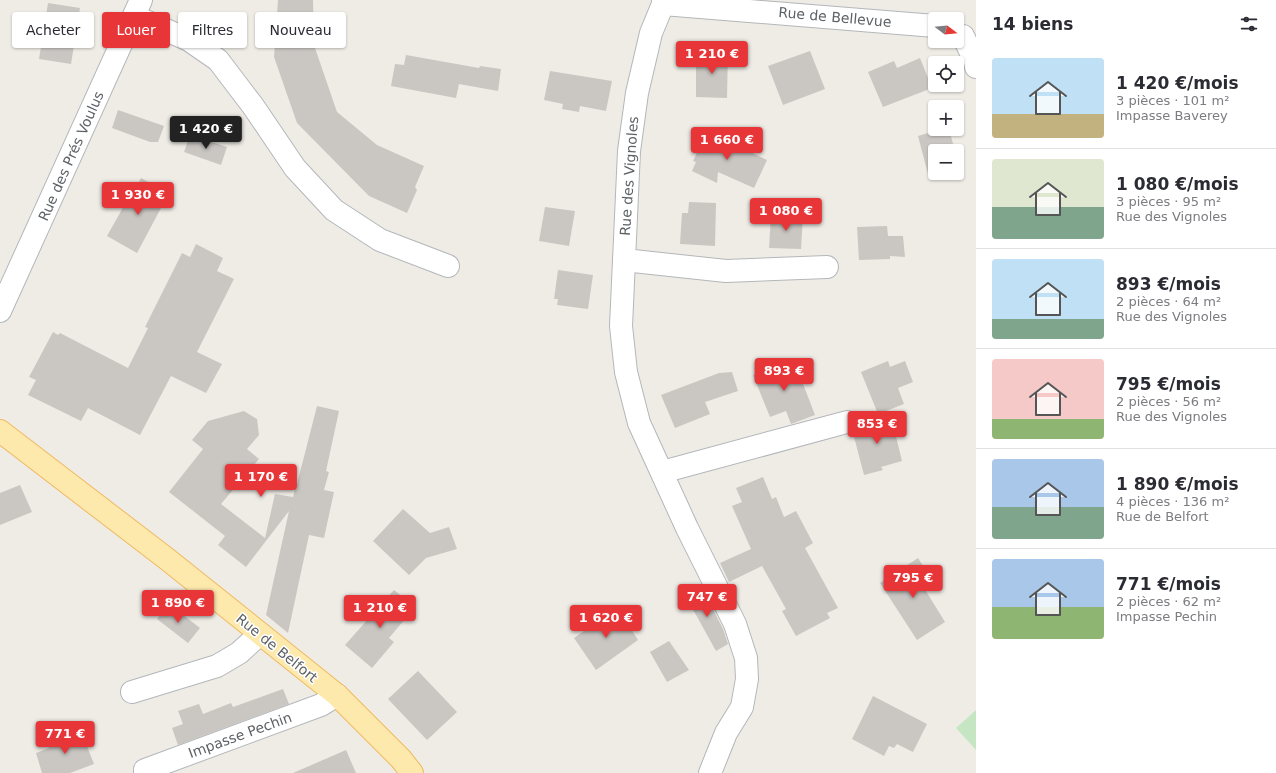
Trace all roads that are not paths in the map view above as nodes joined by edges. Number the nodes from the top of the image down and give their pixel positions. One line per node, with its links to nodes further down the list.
1 (663, 2): 3 (street, Rue de Bellevue); 6 (street, Rue des Vignoles)
2 (138, 8): 7 (street); 9 (street, Rue des Prés Voulus)
3 (928, 25)
4 (965, 35): 5 (street)
5 (976, 68)
6 (624, 260): 8 (street); 12 (street, Rue des Vignoles)
7 (448, 266)
8 (827, 267)
9 (0, 311)
10 (847, 422): 12 (street)
11 (0, 431): 13 (main road, Rue de Belfort)
12 (662, 472): 18 (street, Rue des Vignoles)
13 (260, 634): 14 (street); 15 (main road, Rue de Belfort)
14 (132, 692)
15 (337, 695): 16 (street, Impasse Pechin); 17 (main road, Rue de Belfort)
16 (145, 773)
17 (412, 773)
18 (710, 773)

